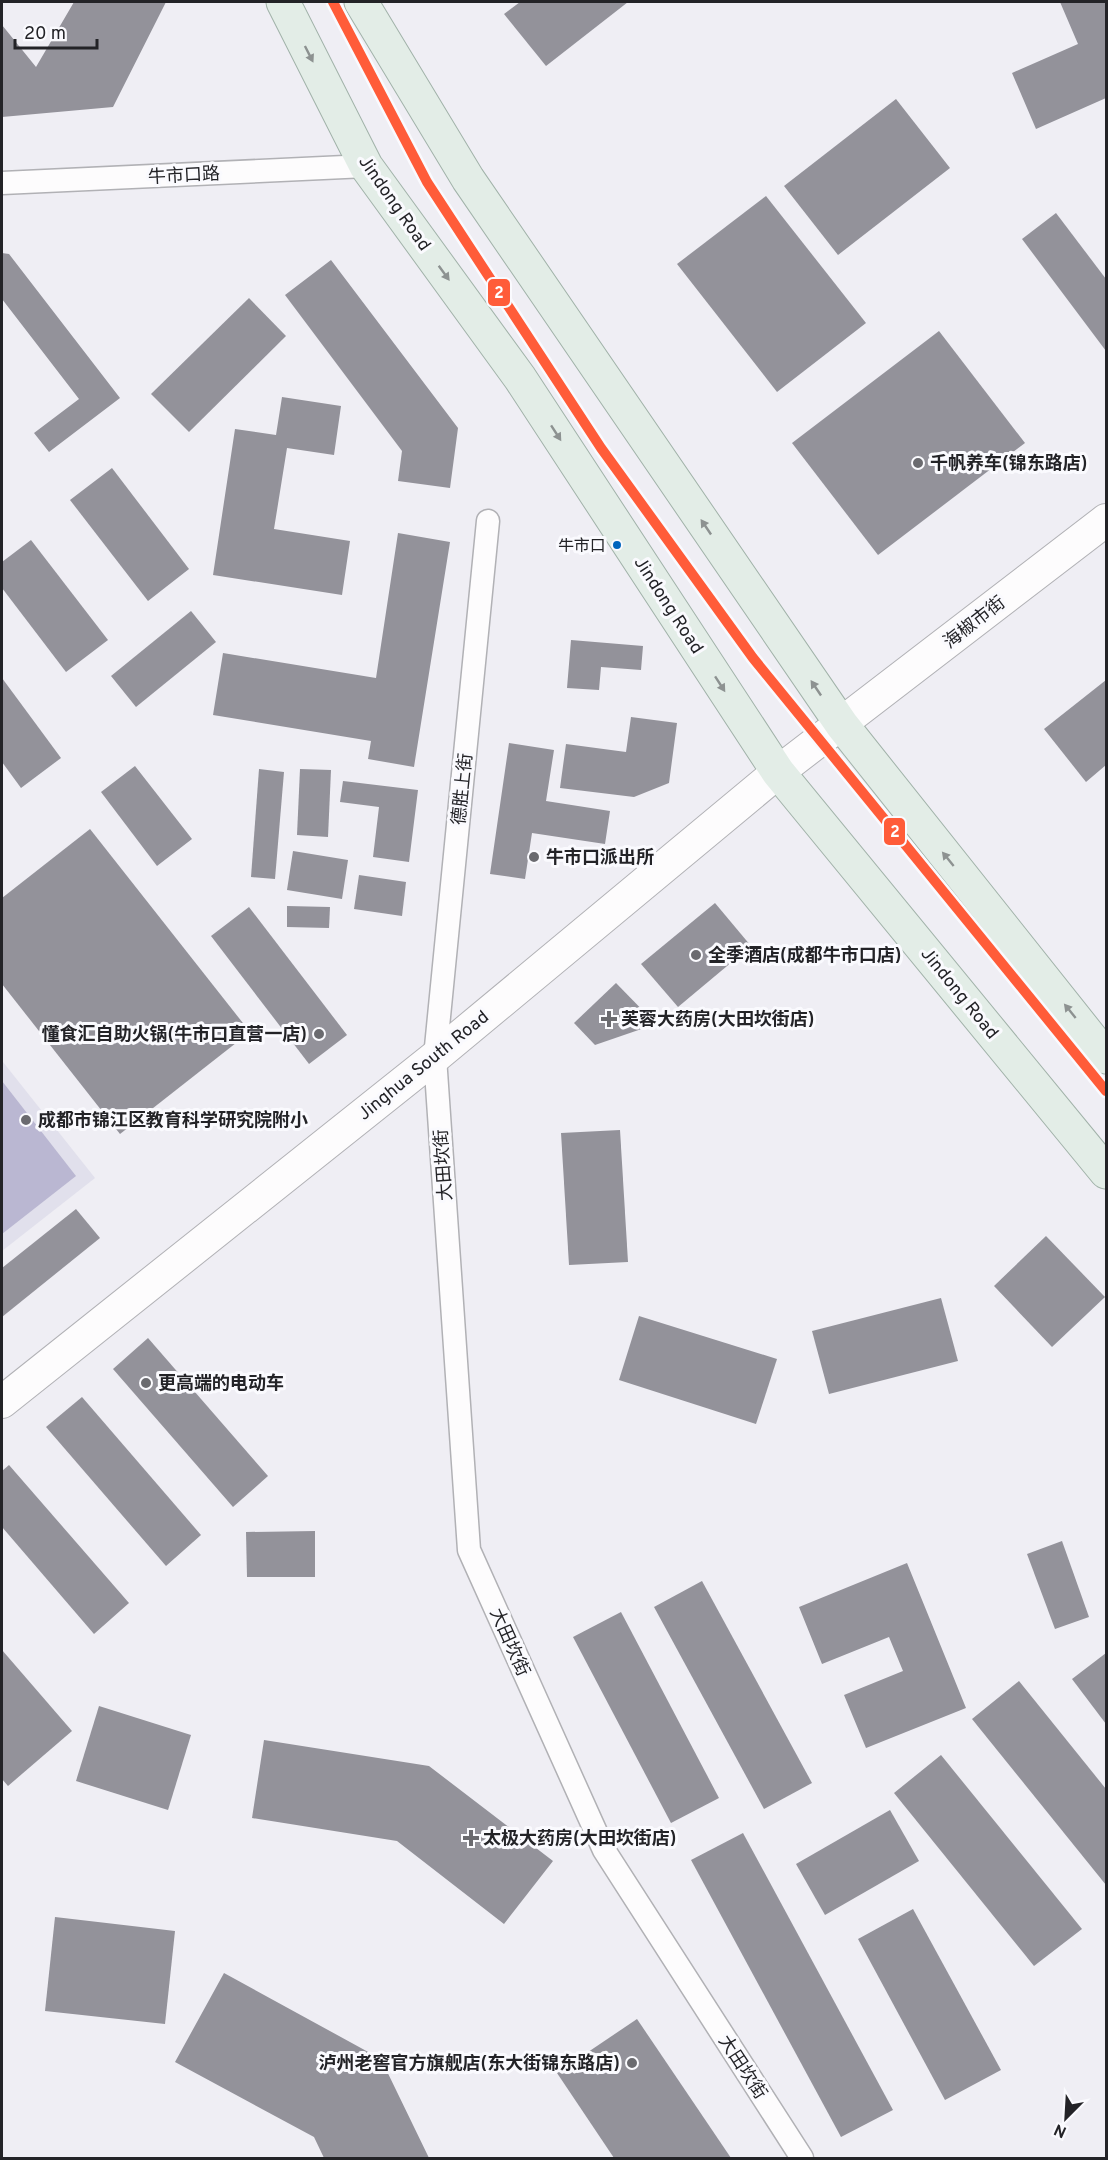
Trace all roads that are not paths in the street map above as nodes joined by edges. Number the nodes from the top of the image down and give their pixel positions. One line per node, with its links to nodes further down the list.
1 (283, 2): 3 (main road, Jindong Road, one-way to 3)
2 (361, 2): 7 (main road, one-way to 2)
3 (366, 166): 4 (street, 牛市口路); 8 (main road, Jindong Road, one-way to 8)
4 (2, 183)
5 (1107, 520): 7 (street, 海椒市街)
6 (488, 521): 9 (street, 德胜上街)
7 (842, 725): 8 (street, Jinghua South Road); 10 (main road, one-way to 7)
8 (778, 772): 9 (street, Jinghua South Road); 11 (main road, Jindong Road)
9 (435, 1057): 12 (street, Jinghua South Road); 13 (street, 大田坎街)
10 (1107, 1057)
11 (1107, 1172)
12 (2, 1402)
13 (802, 2158)

